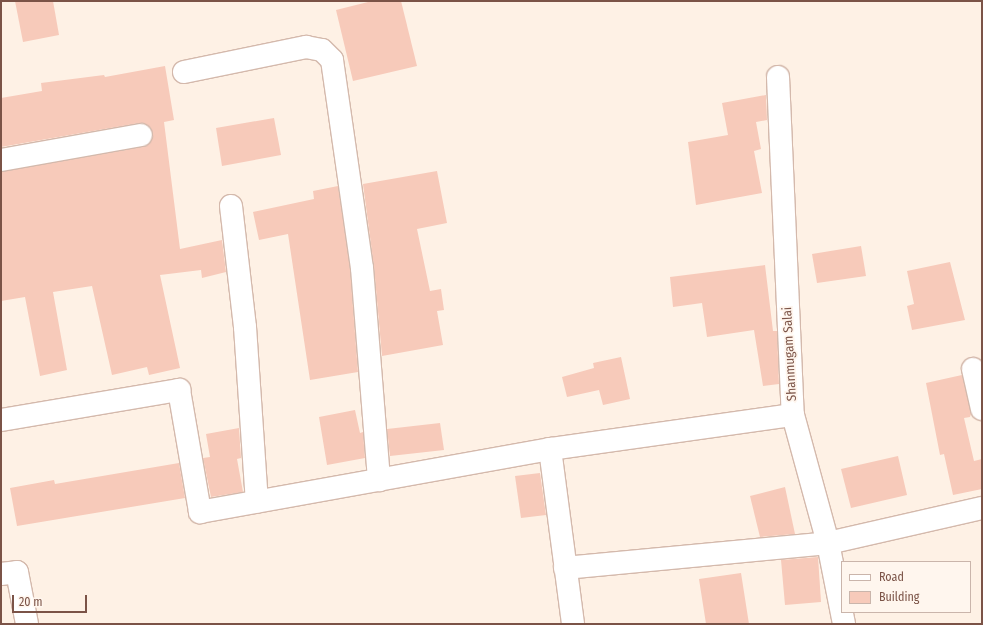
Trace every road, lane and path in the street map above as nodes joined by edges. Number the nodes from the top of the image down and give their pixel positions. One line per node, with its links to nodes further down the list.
1 (184, 72): 11 (street)
2 (778, 77): 8 (street, Shanmugam Salai)
3 (140, 135): 4 (street)
4 (1, 160)
5 (231, 206): 12 (street)
6 (973, 369): 7 (street)
7 (982, 409)
8 (793, 415): 10 (street); 14 (street, Shanmugam Salai)
9 (1, 420): 12 (street)
10 (550, 449): 11 (street); 15 (street)
11 (379, 480): 12 (street)
12 (256, 502)
13 (982, 508): 14 (street)
14 (828, 543): 15 (street); 17 (street, Shanmugam Salai)
15 (565, 568): 20 (street)
16 (1, 574): 19 (street)
17 (841, 609)
18 (842, 613): 21 (street, Shanmugam Salai)
19 (27, 624)
20 (573, 624)
21 (844, 624)

